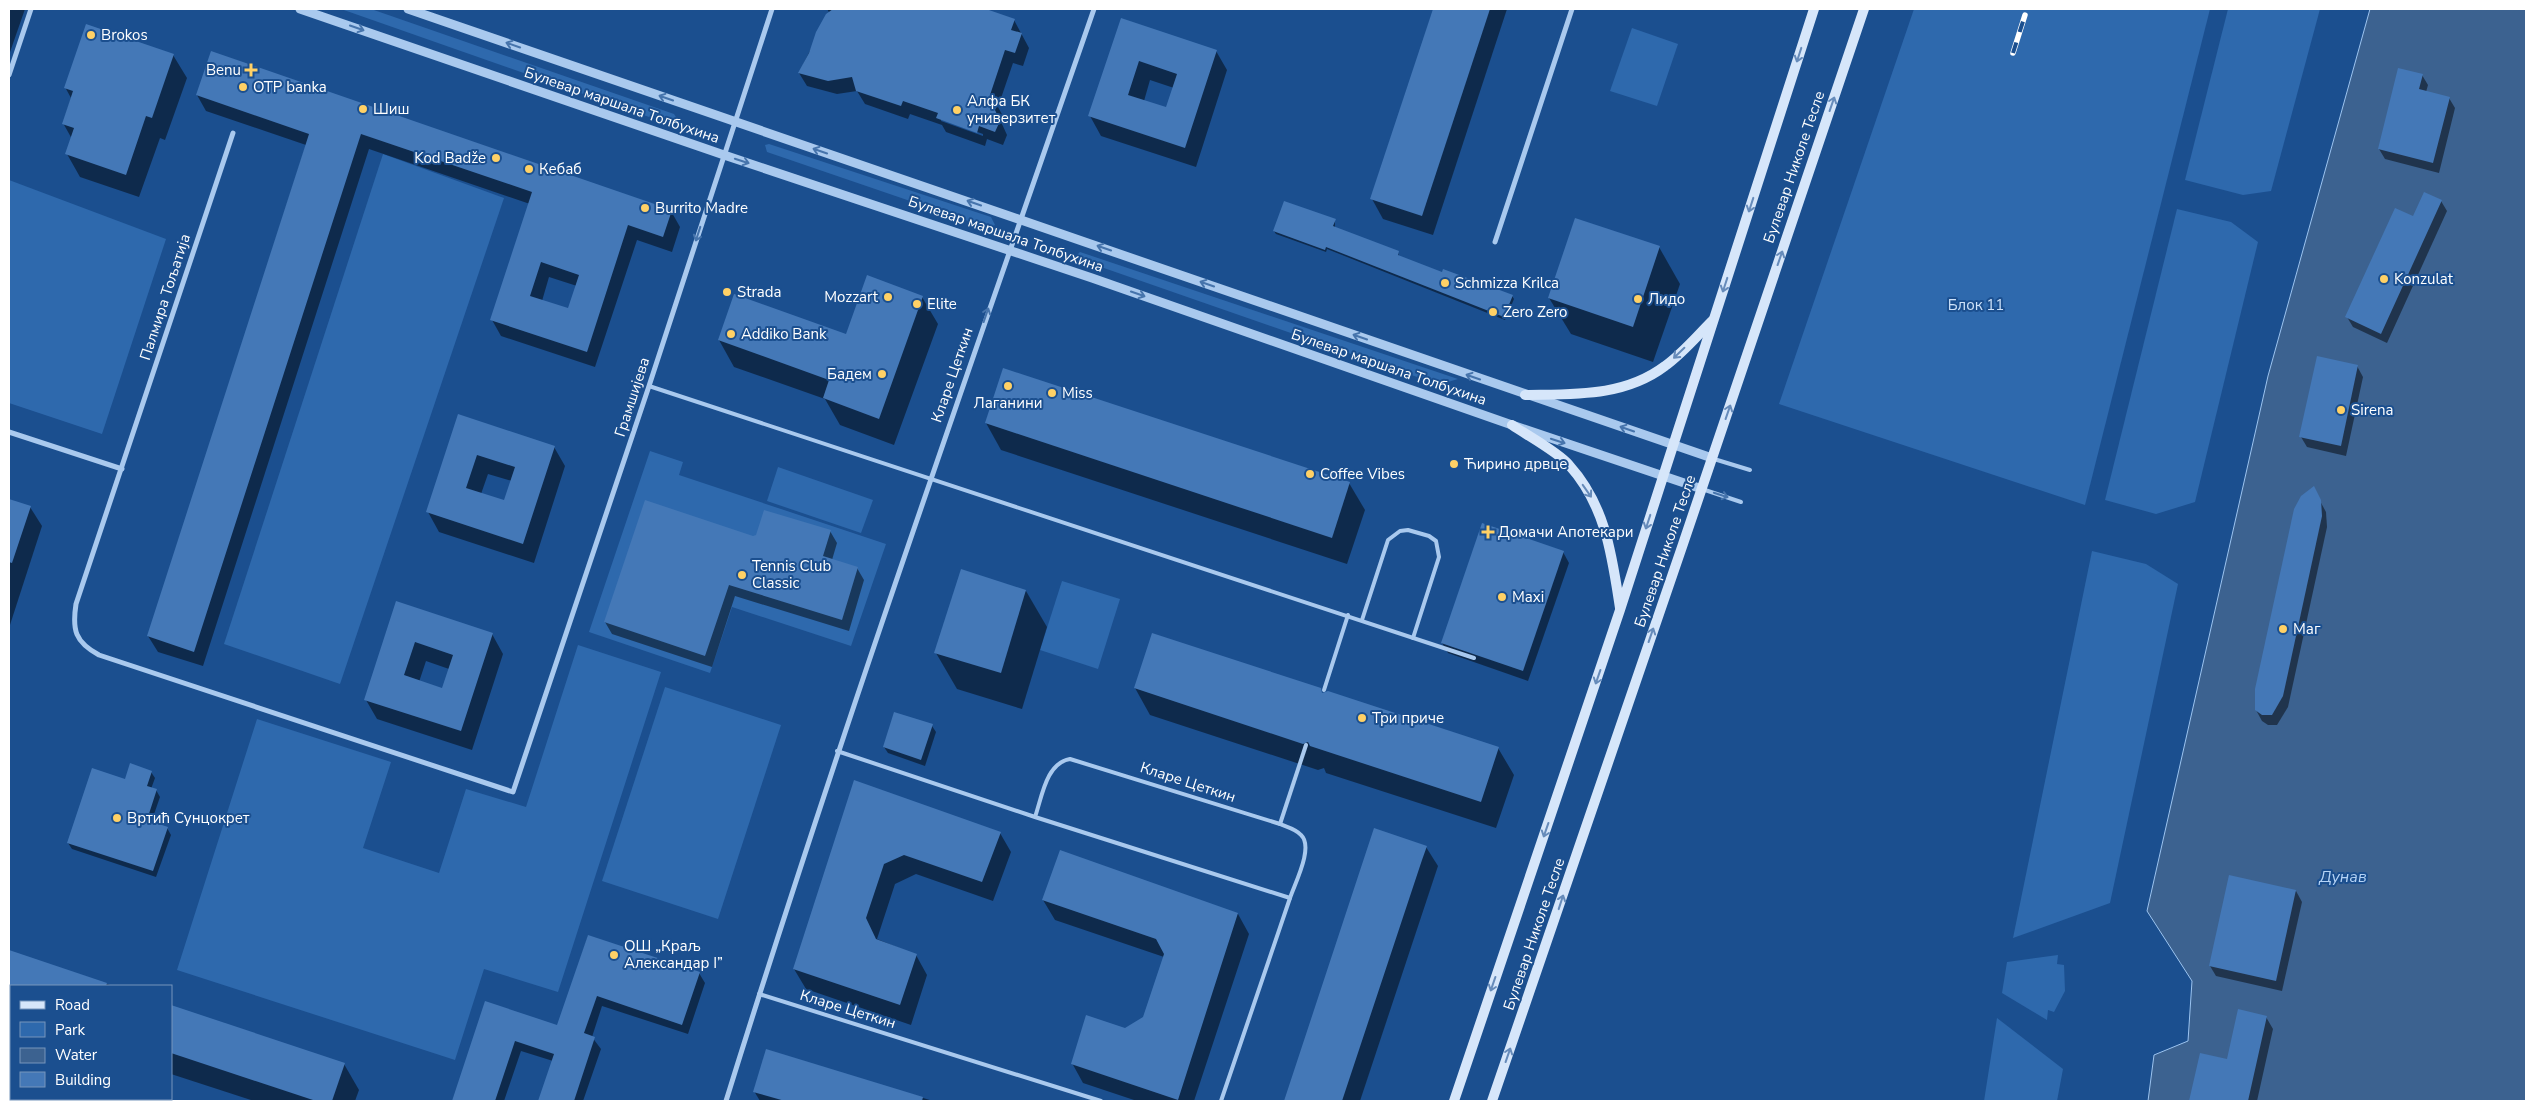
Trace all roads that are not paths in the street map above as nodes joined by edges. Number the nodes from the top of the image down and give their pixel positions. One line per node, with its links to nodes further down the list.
1 (31, 9): 9 (street)
2 (300, 9): 12 (street, Булевар маршала Толбухина, one-way to 12)
3 (408, 9): 10 (street, Булевар маршала Толбухина, one-way to 3)
4 (772, 9): 10 (street, Грамшијева)
5 (1094, 9): 13 (street, Кларе Цеткин)
6 (1572, 9): 14 (street)
7 (1814, 9): 16 (main road, Булевар Николе Тесле, one-way to 16)
8 (1864, 9): 22 (main road, Булевар Николе Тесле, one-way to 8)
9 (9, 75)
10 (734, 122): 12 (street, Грамшијева); 13 (street, Булевар маршала Толбухина, one-way to 10)
11 (233, 133): 23 (street, Палмира Тољатија)
12 (724, 155): 15 (street, Булевар маршала Толбухина, one-way to 15); 17 (street, Грамшијева, one-way to 17)
13 (1020, 218): 15 (street, Кларе Цеткин); 18 (street, Булевар маршала Толбухина, one-way to 13)
14 (1495, 242)
15 (1009, 249): 19 (street, Булевар маршала Толбухина, one-way to 19); 26 (street, Кларе Цеткин, one-way to 15)
16 (1714, 319): 18 (main road, one-way to 18); 21 (main road, Булевар Николе Тесле)
17 (649, 386): 26 (lane); 37 (street, Грамшијева)
18 (1526, 395): 21 (street, Булевар маршала Толбухина, one-way to 18)
19 (1512, 425): 25 (street, Булевар маршала Толбухина, one-way to 25); 29 (main road, one-way to 29)
20 (9, 432): 23 (street)
21 (1673, 444): 22 (street, Булевар маршала Толбухина); 25 (main road, Булевар Николе Тесле)
22 (1712, 458): 24 (lane); 27 (main road, Булевар Николе Тесле)
23 (122, 469): 37 (street, Палмира Тољатија)
24 (1750, 470)
25 (1663, 476): 27 (street, Булевар маршала Толбухина); 29 (main road, Булевар Николе Тесле, one-way to 29)
26 (930, 477): 30 (lane); 36 (street, Кларе Цеткин)
27 (1702, 489): 28 (lane, one-way to 28); 46 (main road, Булевар Николе Тесле, one-way to 27)
28 (1741, 502)
29 (1620, 610): 45 (main road, Булевар Николе Тесле, one-way to 45)
30 (1348, 615): 31 (lane); 34 (lane)
31 (1362, 620): 32 (lane); 32 (lane)
32 (1413, 638): 33 (lane)
33 (1474, 658)
34 (1324, 690)
35 (1306, 745): 39 (lane)
36 (837, 751): 38 (lane); 41 (street, Кларе Цеткин)
37 (512, 792)
38 (1036, 817): 39 (lane, Кларе Цеткин); 40 (lane)
39 (1280, 824): 40 (lane, Кларе Цеткин)
40 (1290, 898): 44 (lane, Кларе Цеткин)
41 (759, 994): 42 (street, Кларе Цеткин); 43 (lane, Кларе Цеткин)
42 (726, 1101)
43 (1101, 1101)
44 (1221, 1101)
45 (1454, 1101)
46 (1492, 1101)

